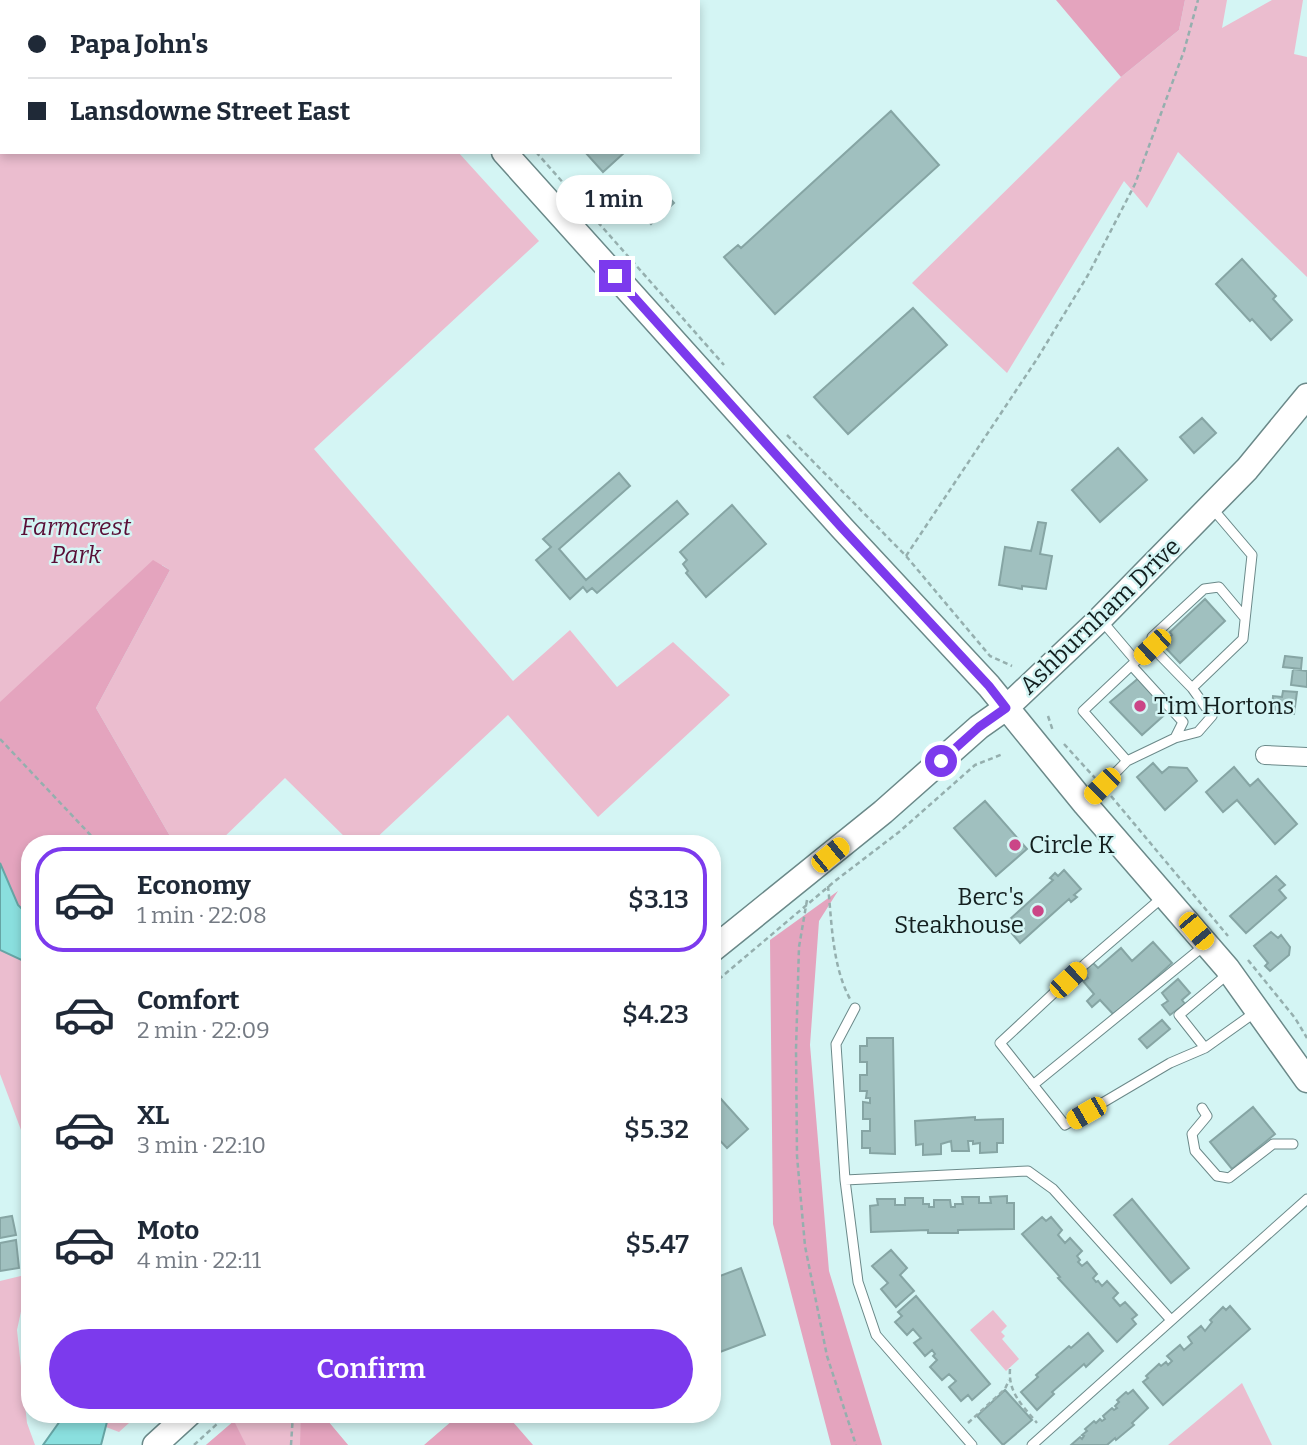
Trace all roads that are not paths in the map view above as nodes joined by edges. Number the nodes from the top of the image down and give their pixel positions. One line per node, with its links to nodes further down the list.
1 (506, 154): 9 (main road)
2 (1307, 396): 3 (main road, Ashburnham Drive)
3 (1210, 506): 4 (lane); 5 (main road, Ashburnham Drive)
4 (1245, 618): 6 (lane); 8 (lane)
5 (1100, 619): 7 (lane); 9 (main road, Ashburnham Drive)
6 (1152, 647): 7 (lane); 8 (lane)
7 (1134, 664): 10 (lane); 13 (lane)
8 (1192, 688): 10 (lane)
9 (1006, 708): 14 (main road); 17 (main road, Ashburnham Drive)
10 (1175, 738): 13 (lane)
11 (1265, 754): 12 (street)
12 (1307, 757)
13 (1127, 761): 14 (lane)
14 (1085, 804): 15 (main road)
15 (1165, 894): 16 (main road); 23 (lane)
16 (1219, 942): 18 (main road); 23 (lane)
17 (721, 944)
18 (1238, 964): 20 (main road); 21 (lane)
19 (855, 1008): 26 (lane)
20 (1256, 1011): 21 (lane); 22 (main road)
21 (1205, 1048): 23 (lane)
22 (1307, 1080)
23 (1033, 1085)
24 (1202, 1108): 25 (lane)
25 (1293, 1144)
26 (845, 1180): 28 (lane); 31 (lane)
27 (1307, 1199): 28 (lane)
28 (1171, 1320): 32 (lane)
29 (179, 1423): 30 (main road)
30 (155, 1445)
31 (972, 1445)
32 (1032, 1445)

